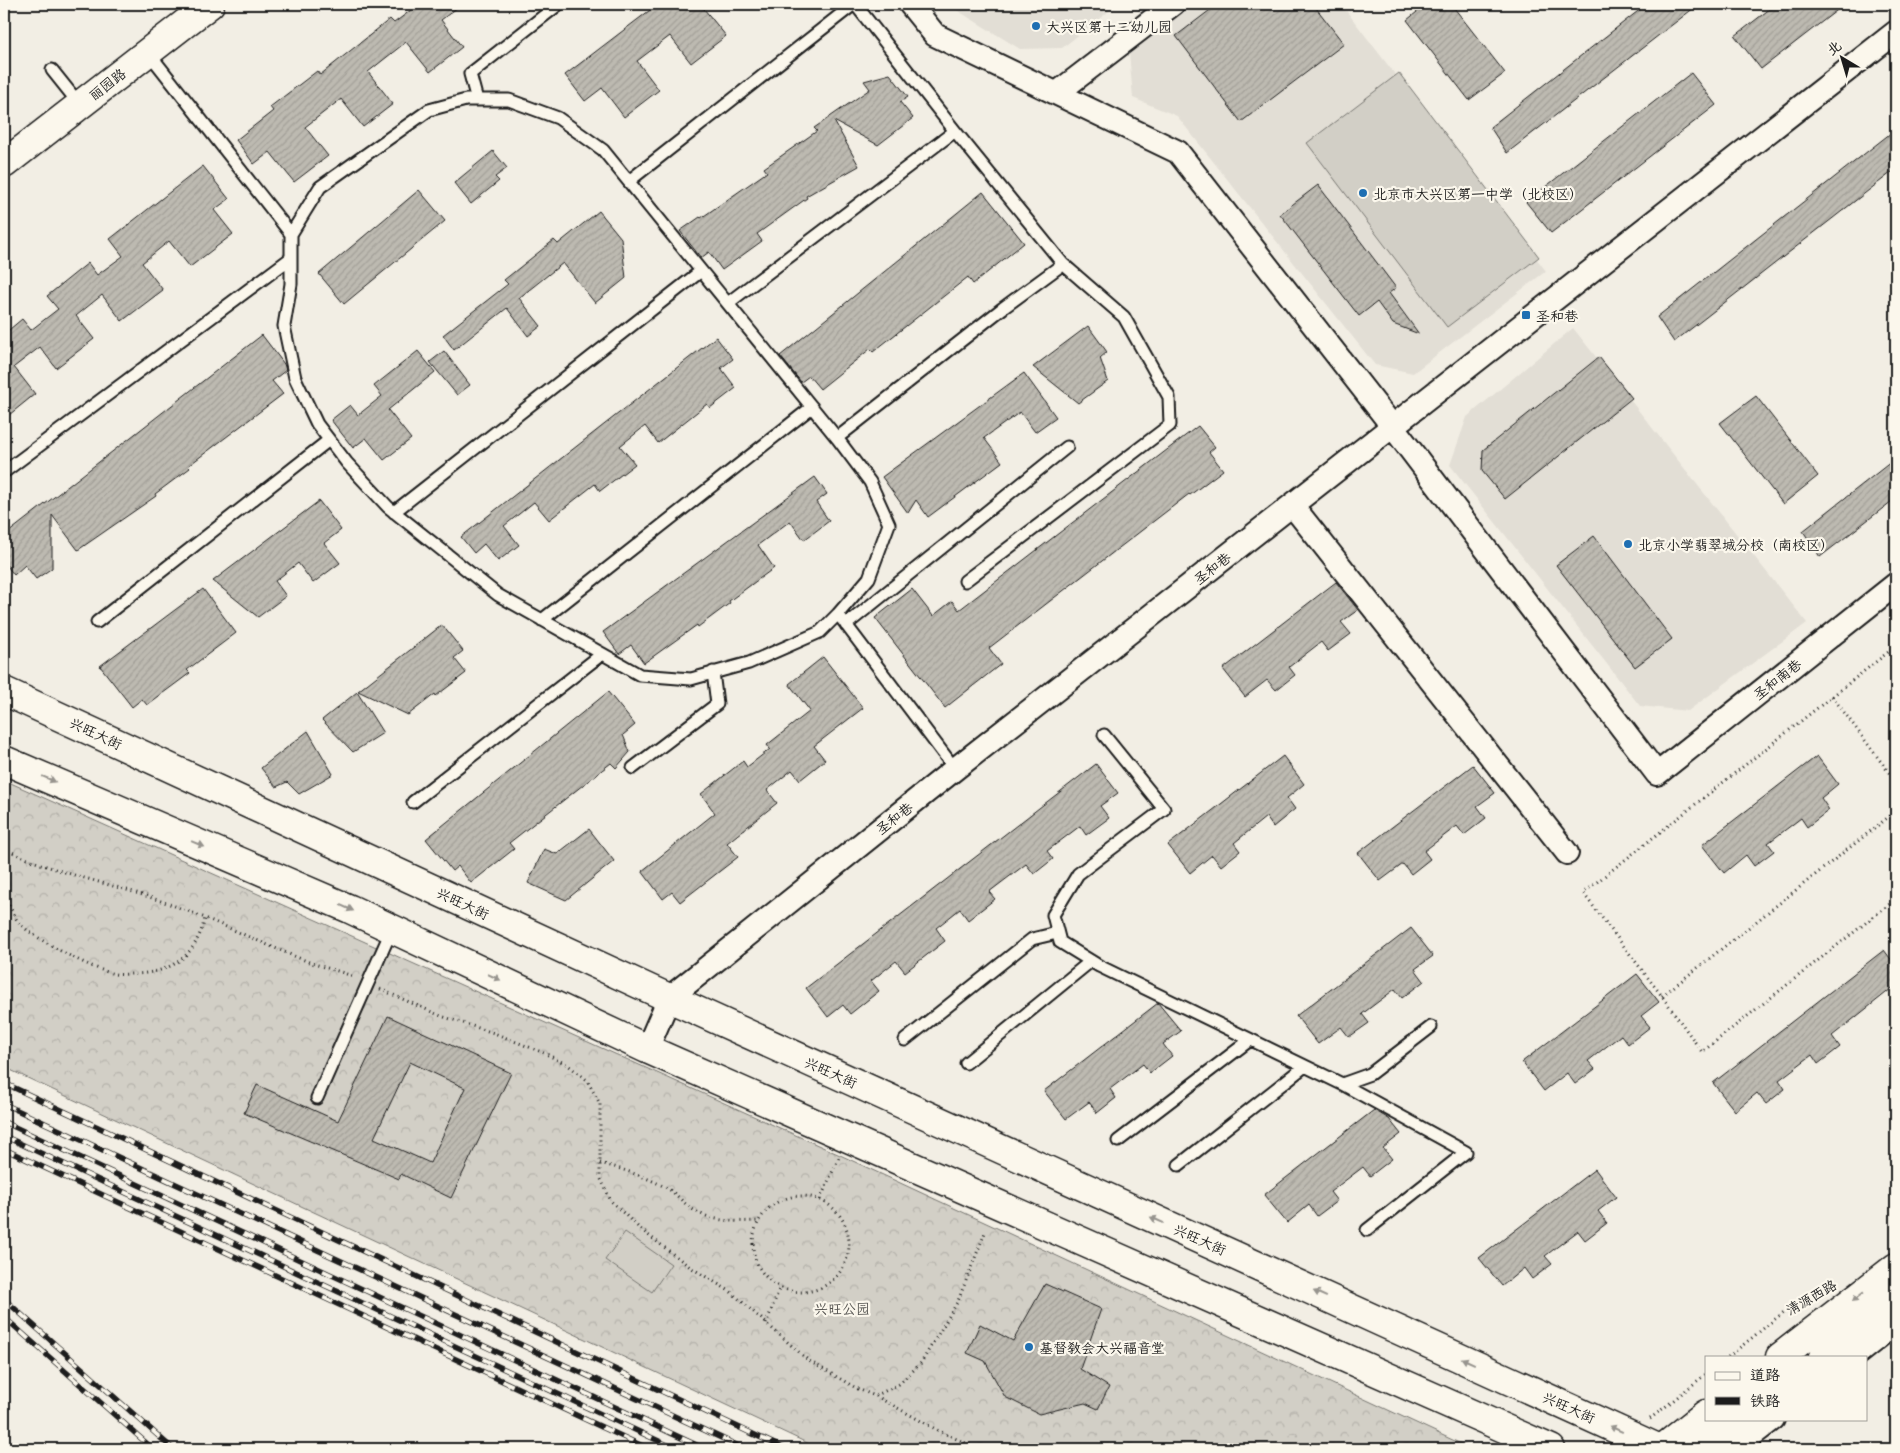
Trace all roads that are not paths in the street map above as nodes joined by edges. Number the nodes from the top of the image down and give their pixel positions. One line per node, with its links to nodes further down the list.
1 (210, 4): 7 (main road, 丽园路)
2 (559, 4): 10 (lane)
3 (855, 4): 12 (lane); 14 (lane)
4 (910, 4): 9 (street)
5 (1173, 4): 9 (street)
6 (1896, 32): 21 (street, 圣和巷)
7 (148, 52): 11 (main road, 丽园路); 15 (lane)
8 (52, 70): 11 (lane)
9 (1057, 94): 21 (street)
10 (477, 100): 14 (lane); 15 (lane)
11 (80, 105): 13 (main road, 丽园路)
12 (954, 131): 17 (lane); 19 (lane)
13 (4, 164)
14 (628, 181): 18 (lane)
15 (291, 234): 16 (lane)
16 (291, 258): 23 (lane); 25 (lane)
17 (1063, 264): 22 (lane); 28 (lane)
18 (701, 271): 19 (lane); 27 (lane)
19 (728, 304): 20 (lane)
20 (812, 407): 22 (lane); 31 (lane)
21 (1394, 427): 26 (street, 圣和巷); 29 (street, 圣和南巷)
22 (837, 438): 30 (lane)
23 (329, 440): 27 (lane); 32 (lane)
24 (1067, 447): 33 (lane)
25 (4, 472)
26 (1292, 505): 40 (street, 圣和巷); 42 (street)
27 (394, 512): 31 (lane)
28 (965, 581)
29 (1896, 584)
30 (838, 614): 33 (lane); 35 (lane)
31 (542, 620): 34 (lane)
32 (97, 622)
33 (846, 625): 40 (lane)
34 (602, 654): 35 (lane); 41 (lane)
35 (713, 672): 39 (lane)
36 (4, 691): 46 (main road, 兴旺大街)
37 (1104, 735): 44 (lane)
38 (4, 760): 43 (main road, one-way to 43)
39 (633, 768)
40 (955, 769): 46 (street, 圣和巷)
41 (413, 802)
42 (1567, 853)
43 (392, 929): 50 (main road, one-way to 50); 54 (lane)
44 (1058, 933): 45 (lane); 48 (lane)
45 (1091, 961): 49 (lane); 51 (lane)
46 (669, 998): 50 (street, 圣和巷); 68 (main road, 兴旺大街, one-way to 46)
47 (1430, 1027): 53 (lane)
48 (905, 1040)
49 (1250, 1040): 52 (lane); 55 (lane)
50 (647, 1049): 67 (main road)
51 (966, 1063)
52 (1305, 1066): 53 (lane); 56 (lane)
53 (1342, 1084): 57 (lane)
54 (317, 1098)
55 (1118, 1141)
56 (1178, 1164)
57 (1368, 1230)
58 (1896, 1267): 61 (main road, 清源西路, one-way to 61)
59 (1896, 1299): 62 (main road)
60 (1896, 1323): 63 (street)
61 (1781, 1356)
62 (1824, 1356)
63 (1854, 1356)
64 (1705, 1415): 68 (main road)
65 (1742, 1420): 69 (main road)
66 (1772, 1420): 70 (street)
67 (1551, 1449)
68 (1661, 1449)
69 (1705, 1449)
70 (1734, 1449)

